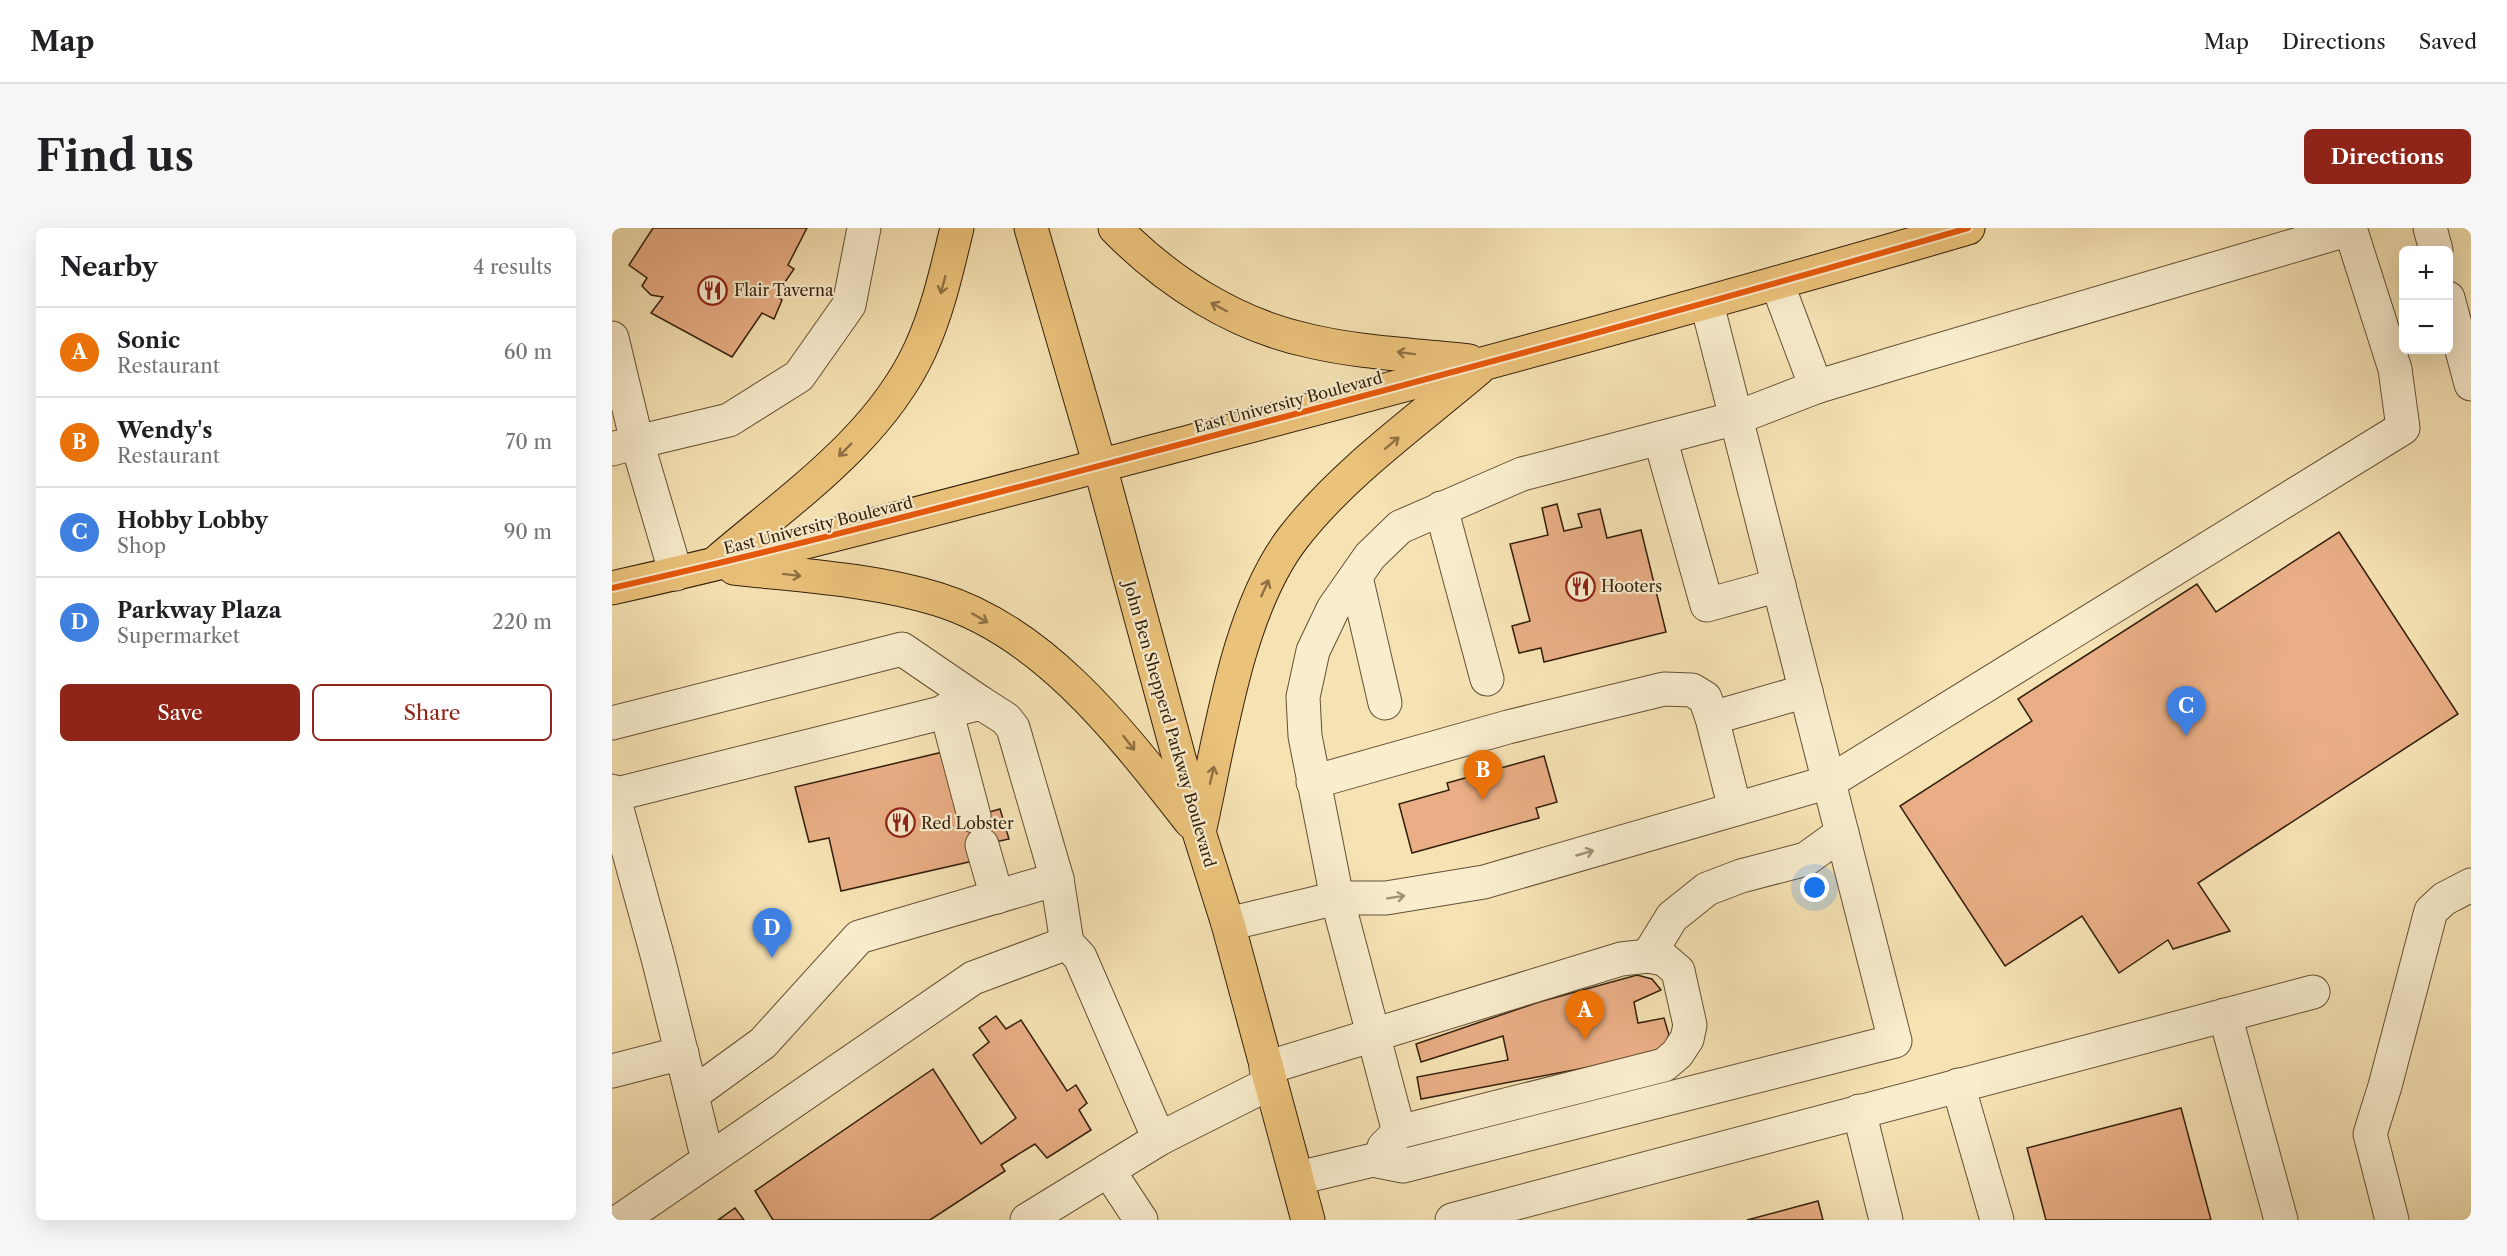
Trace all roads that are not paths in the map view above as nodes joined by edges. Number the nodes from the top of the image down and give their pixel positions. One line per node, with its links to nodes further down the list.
1 (864, 228): 18 (lane)
2 (957, 228): 21 (main road, one-way to 21)
3 (1031, 228): 19 (main road, John Ben Shepperd Parkway Boulevard)
4 (1115, 228): 13 (main road, one-way to 4)
5 (1968, 228): 9 (main road, East University Boulevard)
6 (2350, 228): 15 (lane); 34 (lane)
7 (2430, 228): 8 (lane)
8 (2435, 246)
9 (1778, 284): 11 (main road, East University Boulevard); 15 (lane)
10 (2449, 300): 14 (lane)
11 (1707, 304): 13 (main road, East University Boulevard); 16 (lane)
12 (612, 338): 18 (lane)
13 (1485, 363): 19 (main road, East University Boulevard); 37 (main road, one-way to 13)
14 (2471, 384)
15 (1816, 387): 16 (lane)
16 (1736, 418): 17 (lane); 24 (lane)
17 (1660, 438): 20 (lane); 24 (lane)
18 (625, 446): 22 (lane)
19 (1100, 466): 21 (main road, East University Boulevard); 37 (main road, John Ben Shepperd Parkway Boulevard)
20 (1441, 508): 23 (lane); 26 (lane)
21 (713, 566): 22 (main road, East University Boulevard); 37 (main road, one-way to 37)
22 (676, 574): 25 (main road, East University Boulevard)
23 (1356, 577): 29 (lane); 33 (lane)
24 (1779, 585): 27 (lane)
25 (612, 588)
26 (1487, 679)
27 (1806, 691): 31 (lane); 34 (lane)
28 (981, 703): 30 (lane); 32 (lane); 39 (lane)
29 (1385, 703)
30 (946, 710): 35 (lane); 41 (lane)
31 (1712, 718): 33 (lane); 36 (lane)
32 (612, 723)
33 (1313, 782): 42 (lane)
34 (1829, 782): 36 (lane); 38 (lane)
35 (612, 793): 49 (lane)
36 (1735, 809): 42 (lane, one-way to 36)
37 (1199, 832): 43 (main road, John Ben Shepperd Parkway Boulevard)
38 (1842, 833): 45 (lane); 58 (lane)
39 (1057, 879): 41 (lane); 44 (lane)
40 (2471, 885): 69 (lane)
41 (997, 897): 53 (lane)
42 (1337, 898): 43 (lane); 48 (lane)
43 (1228, 924): 51 (main road, John Ben Shepperd Parkway Boulevard)
44 (1067, 943): 56 (lane); 57 (lane)
45 (1648, 956): 48 (lane); 55 (lane)
46 (2313, 992): 47 (lane)
47 (2225, 1015): 52 (lane); 68 (lane)
48 (1373, 1035): 51 (lane); 55 (lane)
49 (682, 1053): 50 (lane); 53 (lane)
50 (612, 1071)
51 (1268, 1075): 56 (lane); 60 (main road, John Ben Shepperd Parkway Boulevard)
52 (1958, 1085): 54 (lane); 67 (lane)
53 (693, 1094): 57 (lane)
54 (1859, 1111): 65 (lane); 66 (lane)
55 (1399, 1132): 58 (lane)
56 (1159, 1139): 59 (lane)
57 (708, 1160): 61 (lane)
58 (1373, 1160): 60 (lane)
59 (1108, 1170): 62 (lane); 63 (lane)
60 (1298, 1178): 64 (main road, John Ben Shepperd Parkway Boulevard)
61 (621, 1220)
62 (1027, 1220)
63 (1141, 1220)
64 (1308, 1220)
65 (1452, 1220)
66 (1886, 1220)
67 (1997, 1220)
68 (2281, 1220)
69 (2392, 1220)

